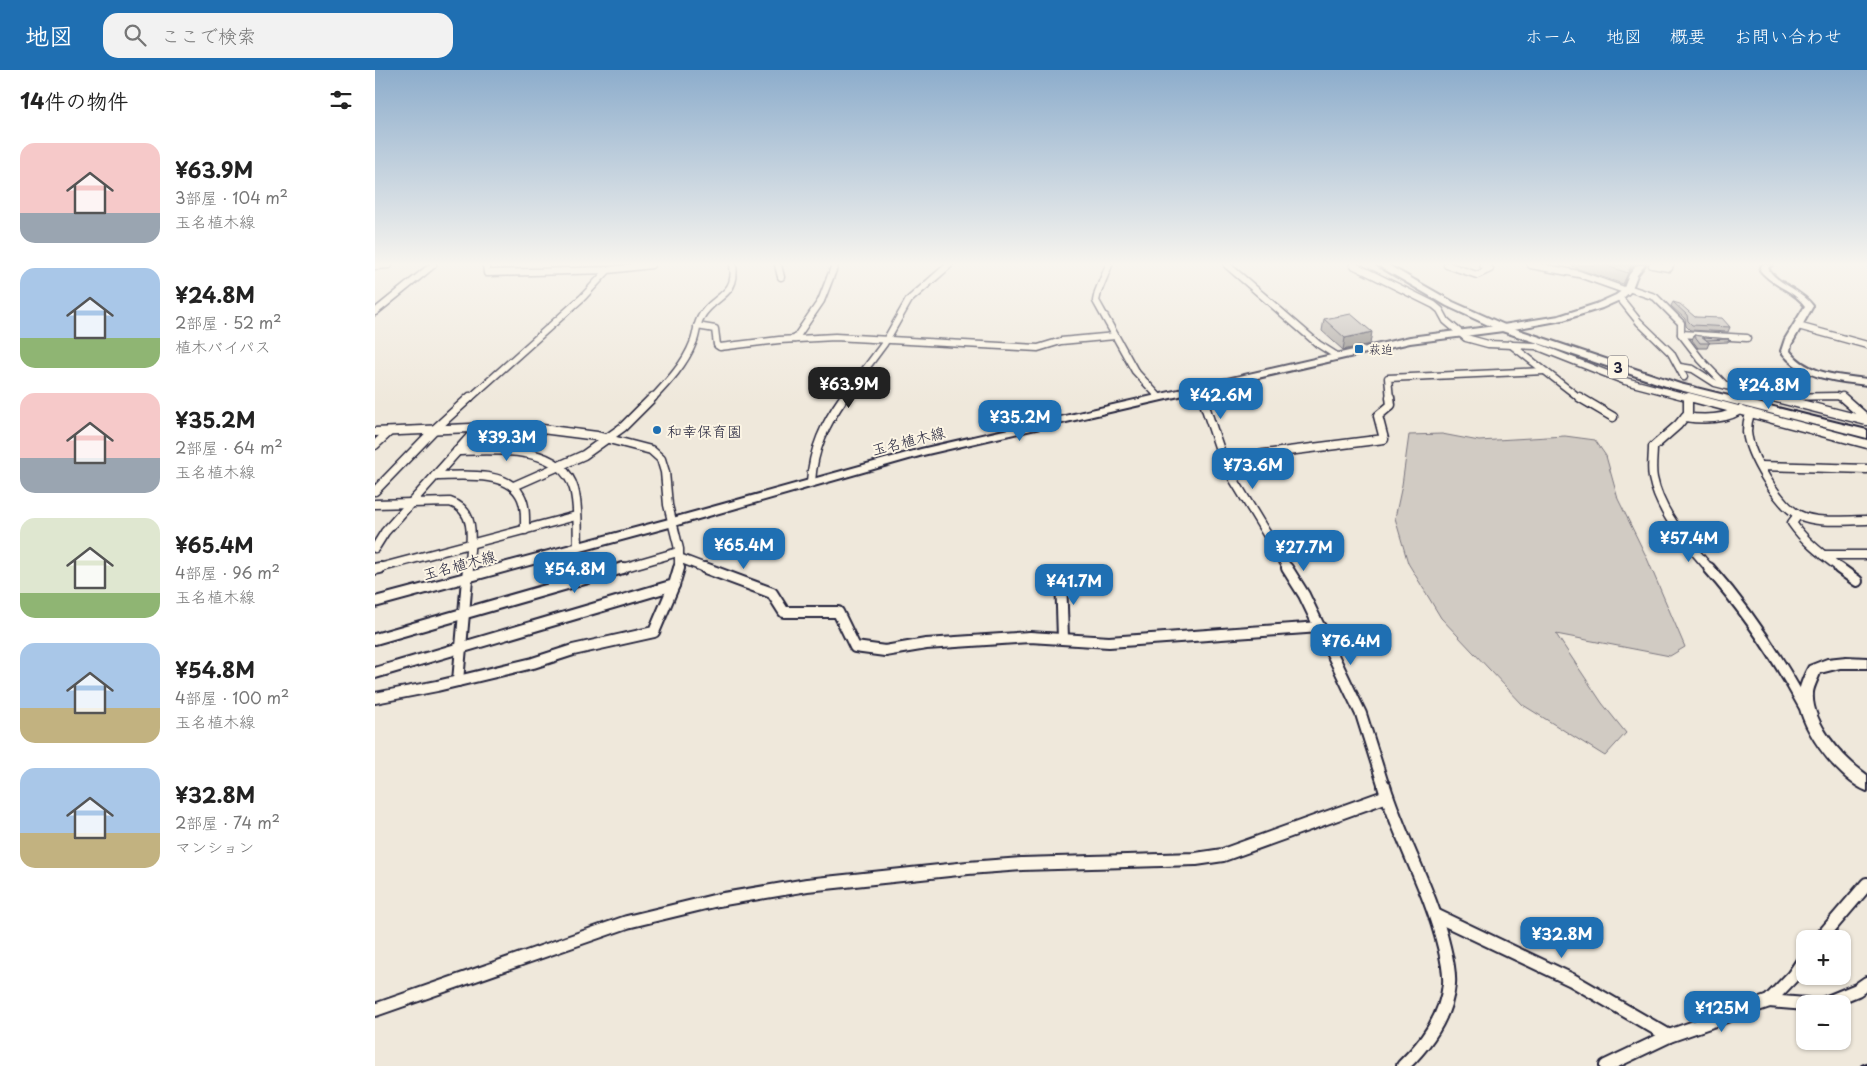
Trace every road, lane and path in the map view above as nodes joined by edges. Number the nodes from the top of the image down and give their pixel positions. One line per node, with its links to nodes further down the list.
1 (567, 311): 40 (street)
2 (705, 311): 13 (street)
3 (814, 311): 20 (street)
4 (903, 311): 21 (street)
5 (1101, 311): 18 (street)
6 (1280, 311): 24 (street)
7 (1439, 311): 16 (street)
8 (1467, 311): 15 (highway, 3)
9 (1576, 311): 15 (main road, 玉名植木線)
10 (1634, 311): 25 (street)
11 (1669, 311): 17 (street)
12 (1806, 311): 14 (main road)
13 (697, 326): 20 (street); 44 (street)
14 (1798, 326): 23 (street); 28 (main road)
15 (1503, 328): 16 (main road, 玉名植木線); 43 (highway, 3)
16 (1459, 332): 22 (street); 24 (main road, 玉名植木線)
17 (1681, 334): 19 (street); 29 (street)
18 (1115, 336): 21 (street); 31 (street)
19 (1747, 338)
20 (795, 339): 21 (street)
21 (887, 340): 53 (street)
22 (1510, 344): 26 (street); 34 (street)
23 (1867, 345)
24 (1337, 356): 30 (main road, 玉名植木線)
25 (1680, 367): 27 (street); 29 (street)
26 (1544, 371): 37 (street); 48 (street)
27 (1684, 377)
28 (1867, 382)
29 (1727, 386): 32 (street)
30 (1199, 388): 31 (main road, 玉名植木線); 48 (street)
31 (1159, 397): 53 (main road, 玉名植木線)
32 (1765, 397): 38 (street); 38 (street)
33 (1688, 400): 36 (street)
34 (1740, 410): 35 (street); 36 (street)
35 (1751, 413): 45 (street); 50 (street)
36 (1685, 416): 84 (street)
37 (1613, 417)
38 (1867, 420)
39 (478, 428): 40 (street); 44 (street); 47 (street)
40 (435, 429): 42 (street); 55 (street)
41 (375, 432): 42 (street)
42 (389, 432): 46 (street)
43 (1867, 434)
44 (609, 437): 49 (street); 61 (street)
45 (1867, 444)
46 (375, 445)
47 (457, 451): 49 (street); 52 (street)
48 (1224, 459): 76 (street)
49 (559, 466): 54 (street); 59 (street)
50 (1760, 466): 51 (street); 58 (street)
51 (1867, 469)
52 (435, 476): 54 (street); 56 (street)
53 (811, 482): 61 (main road, 玉名植木線)
54 (514, 486): 62 (street)
55 (375, 491)
56 (411, 503): 57 (street); 63 (street); 64 (street)
57 (375, 504)
58 (1798, 515): 60 (street); 66 (street)
59 (577, 516): 62 (street); 65 (street)
60 (1867, 520)
61 (673, 522): 65 (main road, 玉名植木線); 67 (street)
62 (525, 530): 63 (street)
63 (470, 544): 69 (street); 71 (street)
64 (375, 548)
65 (578, 548): 71 (main road, 玉名植木線)
66 (1823, 554): 68 (street); 72 (street)
67 (679, 555): 73 (street); 75 (street); 77 (street)
68 (1867, 555)
69 (375, 569)
70 (1061, 576): 77 (street)
71 (468, 577): 74 (main road, 玉名植木線); 75 (street)
72 (1857, 581)
73 (674, 585): 79 (street); 82 (street)
74 (375, 602)
75 (464, 613): 78 (street); 79 (street)
76 (1320, 626): 77 (street); 86 (street)
77 (1063, 638)
78 (375, 639)
79 (461, 647): 81 (street); 82 (street)
80 (1867, 663): 84 (main road)
81 (375, 673)
82 (458, 680): 83 (street)
83 (375, 698)
84 (1808, 713): 85 (main road)
85 (1867, 784)
86 (1387, 796): 88 (street); 95 (street)
87 (1867, 884): 89 (street)
88 (1437, 916): 96 (street); 97 (street)
89 (1828, 930)
90 (1796, 972): 93 (street)
91 (1867, 983): 92 (street)
92 (1845, 995)
93 (1769, 1001): 94 (street); 96 (street)
94 (1796, 1003)
95 (375, 1010)
96 (1669, 1036): 98 (street)
97 (1403, 1066)
98 (1606, 1066)

